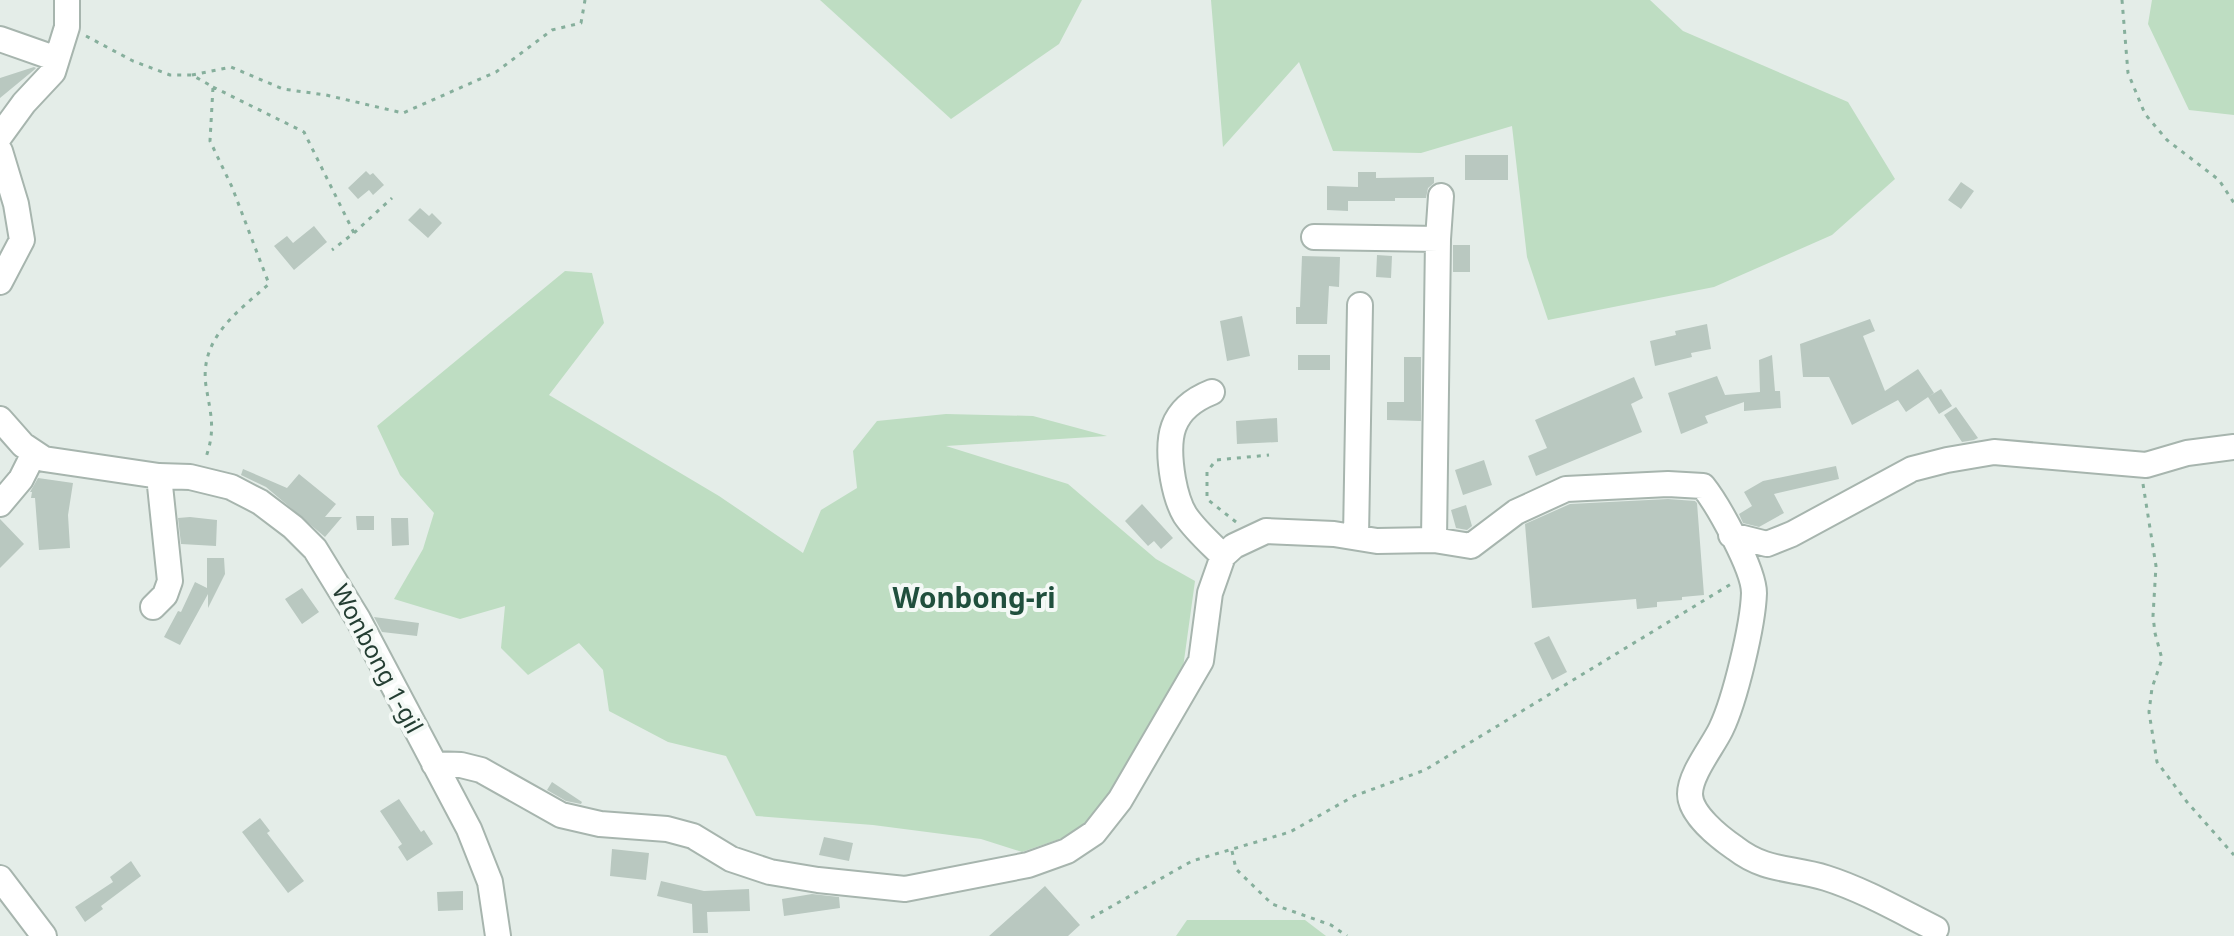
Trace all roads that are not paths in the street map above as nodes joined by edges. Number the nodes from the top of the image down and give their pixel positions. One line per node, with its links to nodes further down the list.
1 (67, 0): 3 (street)
2 (0, 39): 3 (street)
3 (57, 59): 4 (street)
4 (0, 136)
5 (0, 151): 9 (street)
6 (1441, 196): 8 (street)
7 (1314, 237): 8 (street)
8 (1438, 239): 19 (street)
9 (0, 282)
10 (1360, 305): 18 (street)
11 (1212, 392): 20 (street)
12 (0, 419): 14 (street, Wonbong 1-gil)
13 (2234, 447): 17 (street)
14 (34, 453): 15 (street, Wonbong 1-gil); 16 (street)
15 (159, 476): 21 (street); 22 (street, Wonbong 1-gil)
16 (0, 504)
17 (1731, 535): 19 (street); 24 (street)
18 (1356, 537): 19 (street); 20 (street)
19 (1434, 540)
20 (1223, 556): 22 (street)
21 (153, 607)
22 (434, 764): 26 (street, Wonbong 1-gil)
23 (0, 878): 25 (street)
24 (1936, 929)
25 (44, 936)
26 (498, 936)

